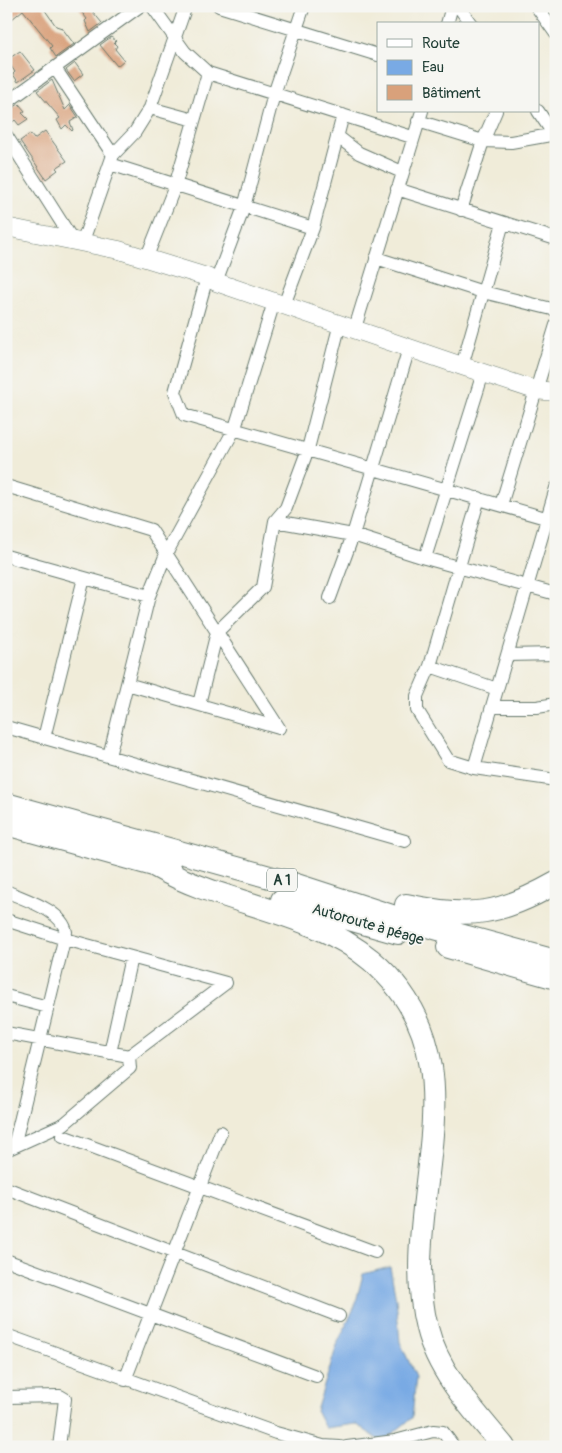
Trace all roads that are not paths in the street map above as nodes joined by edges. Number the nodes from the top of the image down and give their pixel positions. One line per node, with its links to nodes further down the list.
1 (140, 6): 15 (street)
2 (152, 6): 13 (street)
3 (186, 6): 13 (street)
4 (219, 6): 11 (street)
5 (304, 6): 11 (street)
6 (452, 6): 9 (street)
7 (458, 6): 10 (street)
8 (536, 6): 12 (street)
9 (448, 22)
10 (470, 22)
11 (298, 30): 14 (street); 17 (street)
12 (556, 34)
13 (174, 36): 16 (street); 19 (street)
14 (377, 55)
15 (55, 68): 18 (street); 30 (street)
16 (208, 73): 17 (street); 24 (street)
17 (274, 94): 22 (street); 34 (street)
18 (6, 103)
19 (150, 108): 24 (street); 30 (street)
20 (496, 112): 29 (street)
21 (539, 112): 26 (street)
22 (343, 115): 27 (street); 28 (street)
23 (420, 116): 28 (street); 29 (street)
24 (194, 120): 32 (street)
25 (6, 135): 40 (street)
26 (555, 135): 29 (street)
27 (338, 136): 31 (street); 37 (street)
28 (412, 137): 31 (street)
29 (482, 141): 35 (street)
30 (111, 159): 32 (street); 40 (street)
31 (402, 172): 33 (street)
32 (175, 186): 34 (street); 42 (street)
33 (397, 189): 35 (street); 41 (street)
34 (244, 207): 37 (street); 43 (street)
35 (461, 210): 36 (street)
36 (503, 223): 39 (street); 44 (street)
37 (313, 228): 45 (street)
38 (9, 230): 40 (street)
39 (556, 239)
40 (78, 240): 42 (street)
41 (376, 258): 44 (street); 48 (street)
42 (146, 259): 43 (street)
43 (212, 280): 45 (street); 54 (street)
44 (483, 292): 46 (street); 50 (street)
45 (279, 303): 48 (street); 54 (street)
46 (556, 310)
47 (556, 325): 52 (street)
48 (347, 326): 49 (street); 55 (street)
49 (409, 348): 50 (street); 56 (street)
50 (462, 366): 51 (street)
51 (482, 373): 52 (street); 59 (street)
52 (536, 390): 53 (street); 61 (street)
53 (556, 392)
54 (235, 428): 55 (street); 65 (street)
55 (308, 449): 56 (street); 63 (street)
56 (373, 468): 59 (street); 64 (street)
57 (6, 486): 65 (street)
58 (556, 488): 62 (street)
59 (445, 489): 60 (street); 67 (street)
60 (479, 498): 61 (street); 68 (street)
61 (501, 505): 62 (street)
62 (551, 519): 70 (street)
63 (275, 521): 64 (street); 74 (street)
64 (353, 535): 67 (street); 73 (street)
65 (166, 554): 72 (street); 74 (street)
66 (6, 556): 69 (street)
67 (425, 558): 68 (street)
68 (459, 567): 70 (street); 77 (street)
69 (84, 578): 72 (street); 84 (street)
70 (528, 586): 71 (street); 75 (street)
71 (556, 594)
72 (149, 596): 78 (street)
73 (330, 598)
74 (217, 632): 80 (street); 80 (street)
75 (507, 654): 76 (street); 79 (street)
76 (556, 654)
77 (430, 666): 79 (street); 86 (street)
78 (127, 684): 80 (street); 85 (street)
79 (497, 689): 82 (street)
80 (199, 704)
81 (556, 704): 82 (street)
82 (492, 707): 86 (street)
83 (6, 727): 84 (street)
84 (44, 738): 85 (street)
85 (109, 756): 90 (street)
86 (474, 768): 87 (street)
87 (556, 780)
88 (6, 804): 92 (highway, A 1)
89 (6, 824): 91 (highway, Autoroute à péage / A 1)
90 (405, 841)
91 (157, 867): 99 (highway, Autoroute à péage / A 1); 124 (highway)
92 (284, 881): 93 (highway); 98 (highway, A 1)
93 (556, 883)
94 (6, 891): 96 (street)
95 (6, 920): 96 (street)
96 (65, 939): 97 (street); 101 (street)
97 (131, 957): 104 (street); 105 (street)
98 (556, 961)
99 (556, 978)
100 (6, 996): 101 (street)
101 (48, 1008): 103 (street)
102 (6, 1033): 103 (street)
103 (40, 1040): 104 (street); 108 (street)
104 (110, 1053): 105 (street)
105 (129, 1056): 108 (street)
106 (221, 1132): 109 (street)
107 (63, 1136): 109 (street)
108 (10, 1148)
109 (199, 1187): 111 (street); 112 (street)
110 (6, 1188): 112 (street)
111 (376, 1252)
112 (176, 1253): 114 (street); 115 (street)
113 (6, 1260): 114 (street)
114 (152, 1314): 117 (street); 118 (street)
115 (339, 1316)
116 (6, 1335): 118 (street)
117 (316, 1376)
118 (125, 1380): 121 (street)
119 (6, 1396): 120 (street)
120 (59, 1447)
121 (340, 1447)
122 (347, 1447): 123 (street)
123 (454, 1447)
124 (504, 1447)

